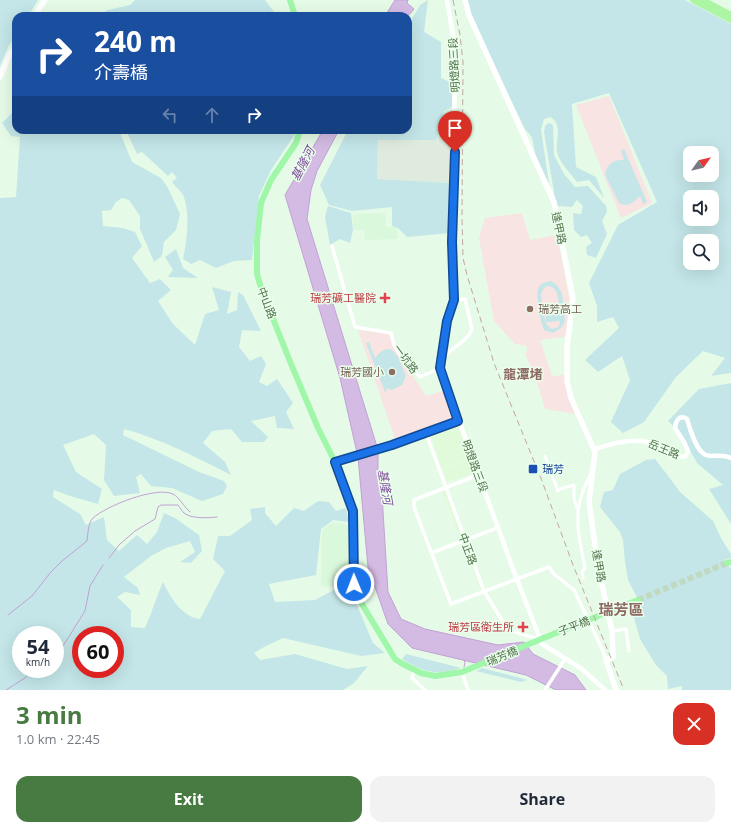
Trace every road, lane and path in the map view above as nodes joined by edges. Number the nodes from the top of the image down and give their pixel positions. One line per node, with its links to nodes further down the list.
1 (45, 0): 7 (main road)
2 (290, 0): 8 (main road)
3 (447, 0): 15 (street, 明燈路三段)
4 (465, 0): 19 (main road, 逢甲路)
5 (693, 0): 10 (highway)
6 (703, 0): 9 (highway)
7 (37, 12)
8 (294, 12)
9 (731, 15)
10 (731, 20)
11 (12, 51): 12 (main road)
12 (0, 77)
13 (299, 134): 22 (main road, 中山路)
14 (332, 246): 16 (street, 一坑路)
15 (454, 300): 16 (street, 明燈路三段); 16 (street)
16 (440, 368): 17 (street, 明燈路三段)
17 (458, 421): 18 (street); 24 (street, 明燈路三段)
18 (426, 433): 22 (street); 25 (street, 中正路)
19 (594, 449): 21 (street, 岳王路); 23 (main road, 逢甲路)
20 (544, 456): 26 (street)
21 (731, 458)
22 (335, 462): 33 (main road, 中山路)
23 (594, 467): 26 (street, 逢甲路); 36 (main road, 逢甲路)
24 (478, 475): 25 (street); 27 (street, 明燈路三段)
25 (445, 487): 28 (street, 中正路); 29 (street)
26 (578, 511): 30 (street, 逢甲路)
27 (498, 528): 28 (street); 31 (street, 明燈路三段)
28 (465, 540): 29 (street); 34 (street, 中正路)
29 (431, 552): 34 (street)
30 (583, 578)
31 (517, 579): 34 (street); 38 (street, 明燈路三段); 42 (street)
32 (345, 585): 33 (street)
33 (354, 585): 43 (main road, 瑞芳橋)
34 (484, 591): 38 (street, 中正路)
35 (638, 600): 36 (main road, 子平橋)
36 (608, 612): 37 (main road, 逢甲路); 38 (main road, 子平橋)
37 (612, 631): 40 (street); 42 (main road, 逢甲路)
38 (540, 640): 39 (main road, 子平橋); 41 (street)
39 (532, 644): 44 (main road, 瑞芳橋)
40 (629, 651)
41 (565, 659): 47 (street); 48 (street)
42 (606, 660): 49 (main road)
43 (414, 670): 44 (main road, 瑞芳橋); 45 (street)
44 (462, 672): 46 (street)
45 (425, 690)
46 (468, 690)
47 (545, 690)
48 (605, 690)
49 (616, 690)

